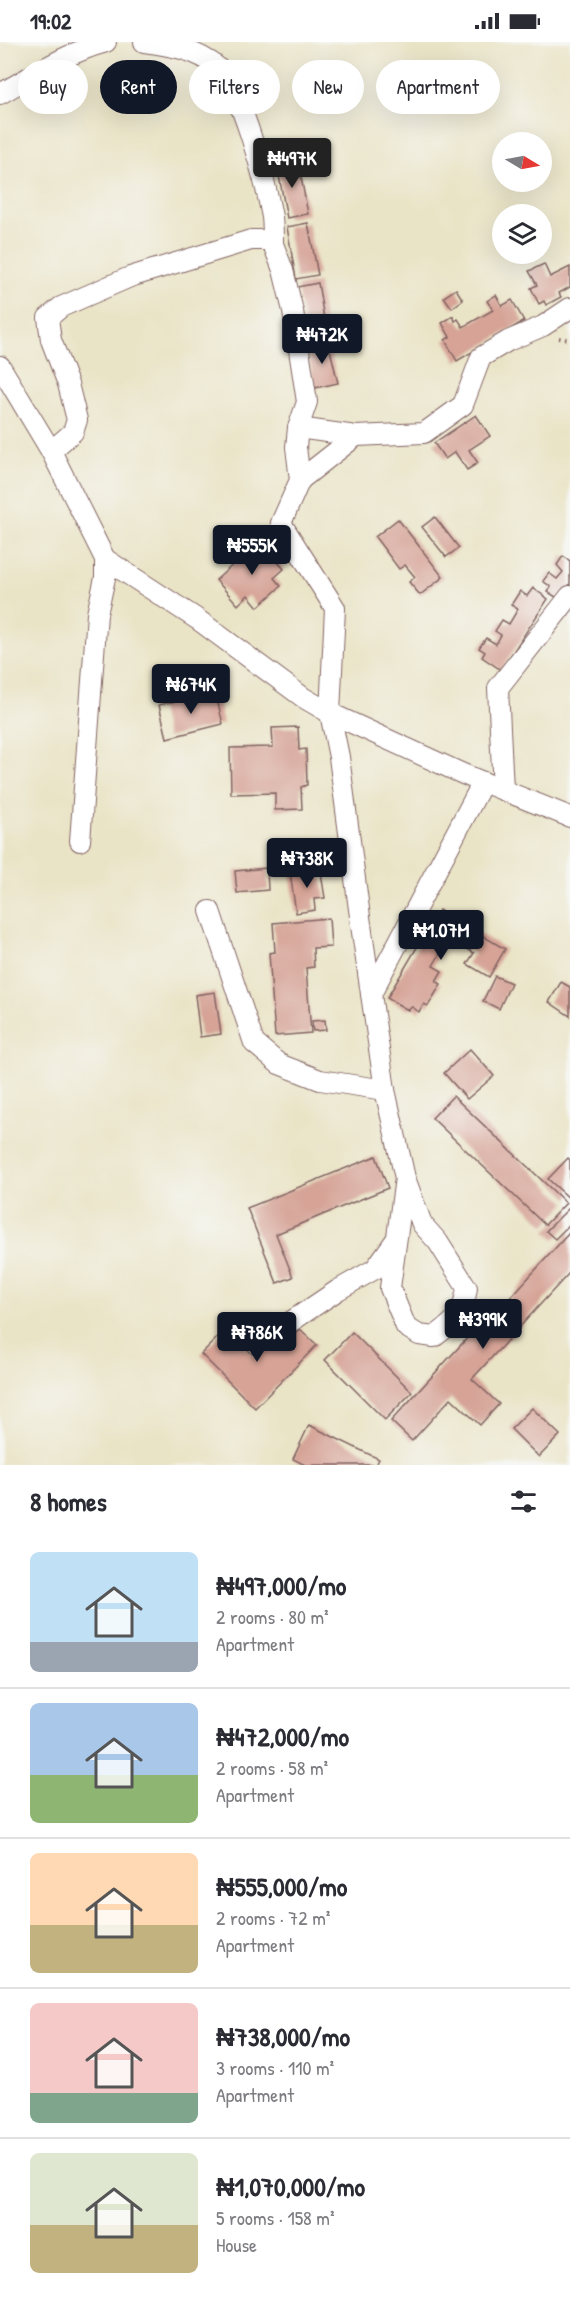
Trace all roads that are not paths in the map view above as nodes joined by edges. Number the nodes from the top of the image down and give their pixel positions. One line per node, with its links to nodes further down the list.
1 (106, 42): 6 (street)
2 (144, 42): 4 (street)
3 (210, 42): 5 (street)
4 (208, 60)
5 (216, 60)
6 (0, 94)
7 (243, 114): 8 (street)
8 (273, 244): 11 (street); 13 (street)
9 (570, 308): 12 (street)
10 (0, 366): 13 (street)
11 (298, 428): 12 (street); 14 (street)
12 (356, 436): 14 (street)
13 (51, 451): 15 (street)
14 (300, 480): 17 (street)
15 (105, 559): 17 (street); 21 (street)
16 (570, 596): 19 (street)
17 (330, 713): 18 (street); 23 (street)
18 (483, 782): 19 (street); 23 (street)
19 (503, 790): 20 (street)
20 (568, 813)
21 (80, 841)
22 (210, 912): 24 (street)
23 (371, 994): 24 (street)
24 (385, 1090): 25 (street)
25 (405, 1178): 26 (street); 26 (street)
26 (396, 1239): 27 (street)
27 (277, 1332)

